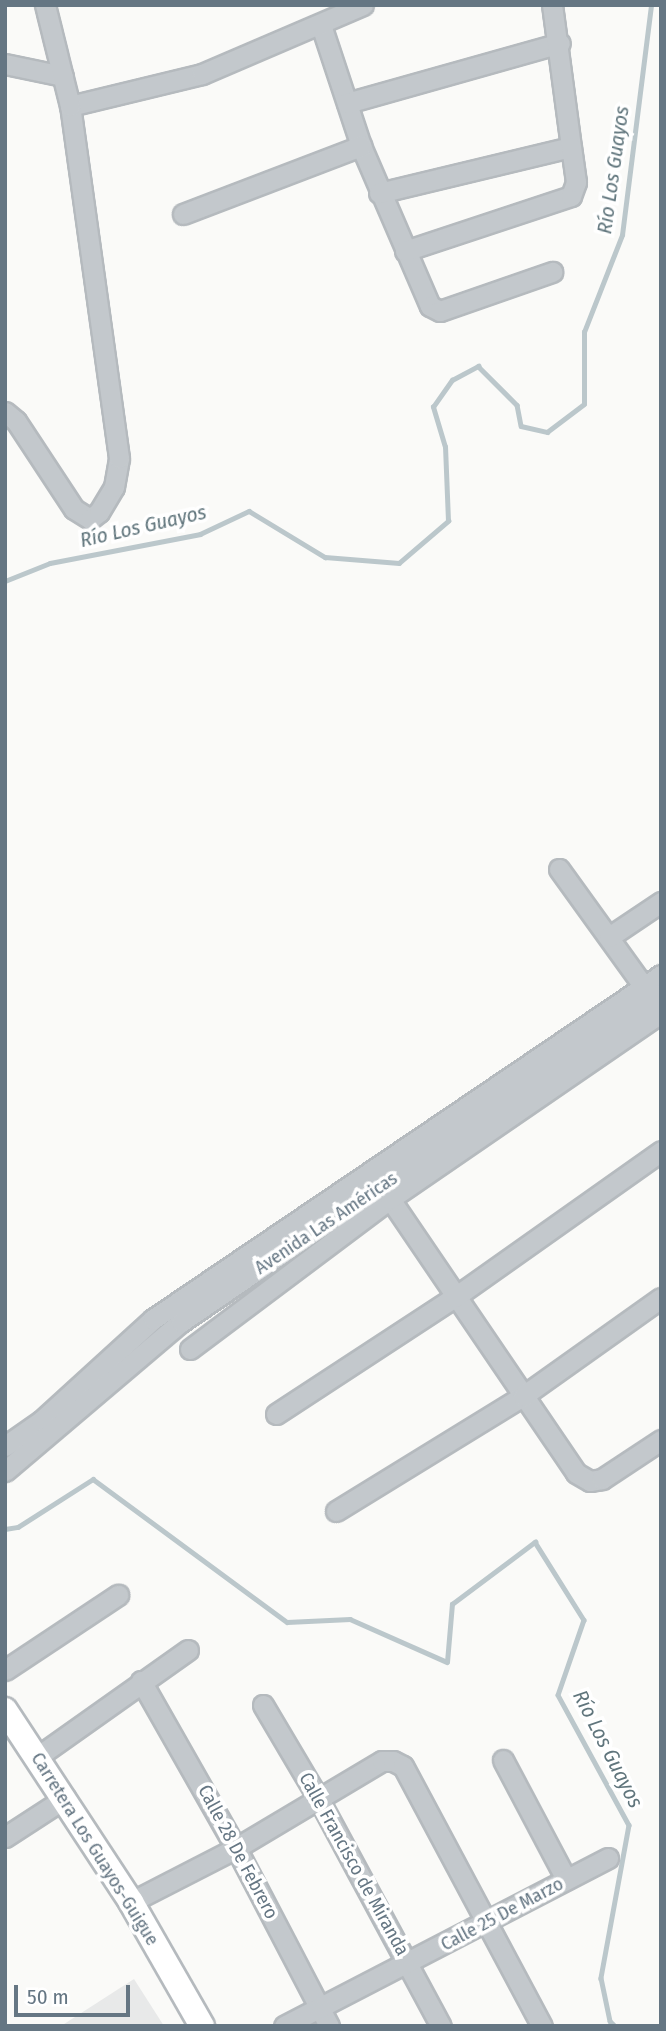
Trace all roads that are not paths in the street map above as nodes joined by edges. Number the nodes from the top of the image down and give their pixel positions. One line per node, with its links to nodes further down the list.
1 (45, 5): 7 (street)
2 (363, 5): 4 (street)
3 (552, 5): 5 (street)
4 (321, 25): 8 (street); 9 (street)
5 (560, 43): 8 (street); 11 (street)
6 (5, 64): 7 (street)
7 (63, 76): 9 (street)
8 (347, 103): 10 (street)
9 (70, 106): 16 (street)
10 (361, 146): 12 (street); 13 (street)
11 (571, 146): 12 (street); 14 (street)
12 (379, 194): 14 (street)
13 (183, 214)
14 (405, 251): 15 (street)
15 (552, 272)
16 (5, 412)
17 (559, 869): 19 (street)
18 (661, 902): 19 (street)
19 (609, 937): 21 (street)
20 (661, 975): 21 (street, Avenida Las Américas)
21 (656, 1001): 23 (street); 30 (street, Avenida Las Américas); 31 (street, Avenida Las Américas)
22 (661, 1152): 24 (street)
23 (390, 1199): 24 (street); 26 (street)
24 (455, 1297): 27 (street); 28 (street)
25 (661, 1298): 27 (street)
26 (190, 1349)
27 (523, 1396): 29 (street); 32 (street)
28 (276, 1414)
29 (661, 1440)
30 (5, 1446)
31 (9, 1468)
32 (336, 1511)
33 (118, 1595): 35 (street)
34 (188, 1650): 36 (street)
35 (5, 1670)
36 (141, 1681): 39 (street); 44 (street, Calle 28 De Febrero)
37 (262, 1705): 42 (street, Calle Francisco de Miranda)
38 (5, 1710): 39 (main road, Carretera Los Guayos-Guigue)
39 (37, 1757): 41 (main road, Carretera Los Guayos-Guigue)
40 (503, 1760): 46 (street)
41 (65, 1798): 43 (street); 47 (main road, Carretera Los Guayos-Guigue)
42 (318, 1798): 44 (street); 48 (street); 49 (street, Calle Francisco de Miranda)
43 (5, 1837)
44 (236, 1847): 47 (street); 50 (street, Calle 28 De Febrero)
45 (608, 1858): 46 (street, Calle 25 De Marzo)
46 (566, 1879): 48 (street, Calle 25 De Marzo)
47 (131, 1902): 51 (main road, Carretera Los Guayos-Guigue)
48 (489, 1919): 49 (street, Calle 25 De Marzo); 55 (street)
49 (409, 1965): 50 (street, Calle 25 De Marzo); 54 (street, Calle Francisco de Miranda)
50 (319, 2006): 52 (street, Calle 25 De Marzo); 53 (street, Calle 28 De Febrero)
51 (202, 2026)
52 (284, 2026)
53 (329, 2026)
54 (441, 2026)
55 (542, 2026)

